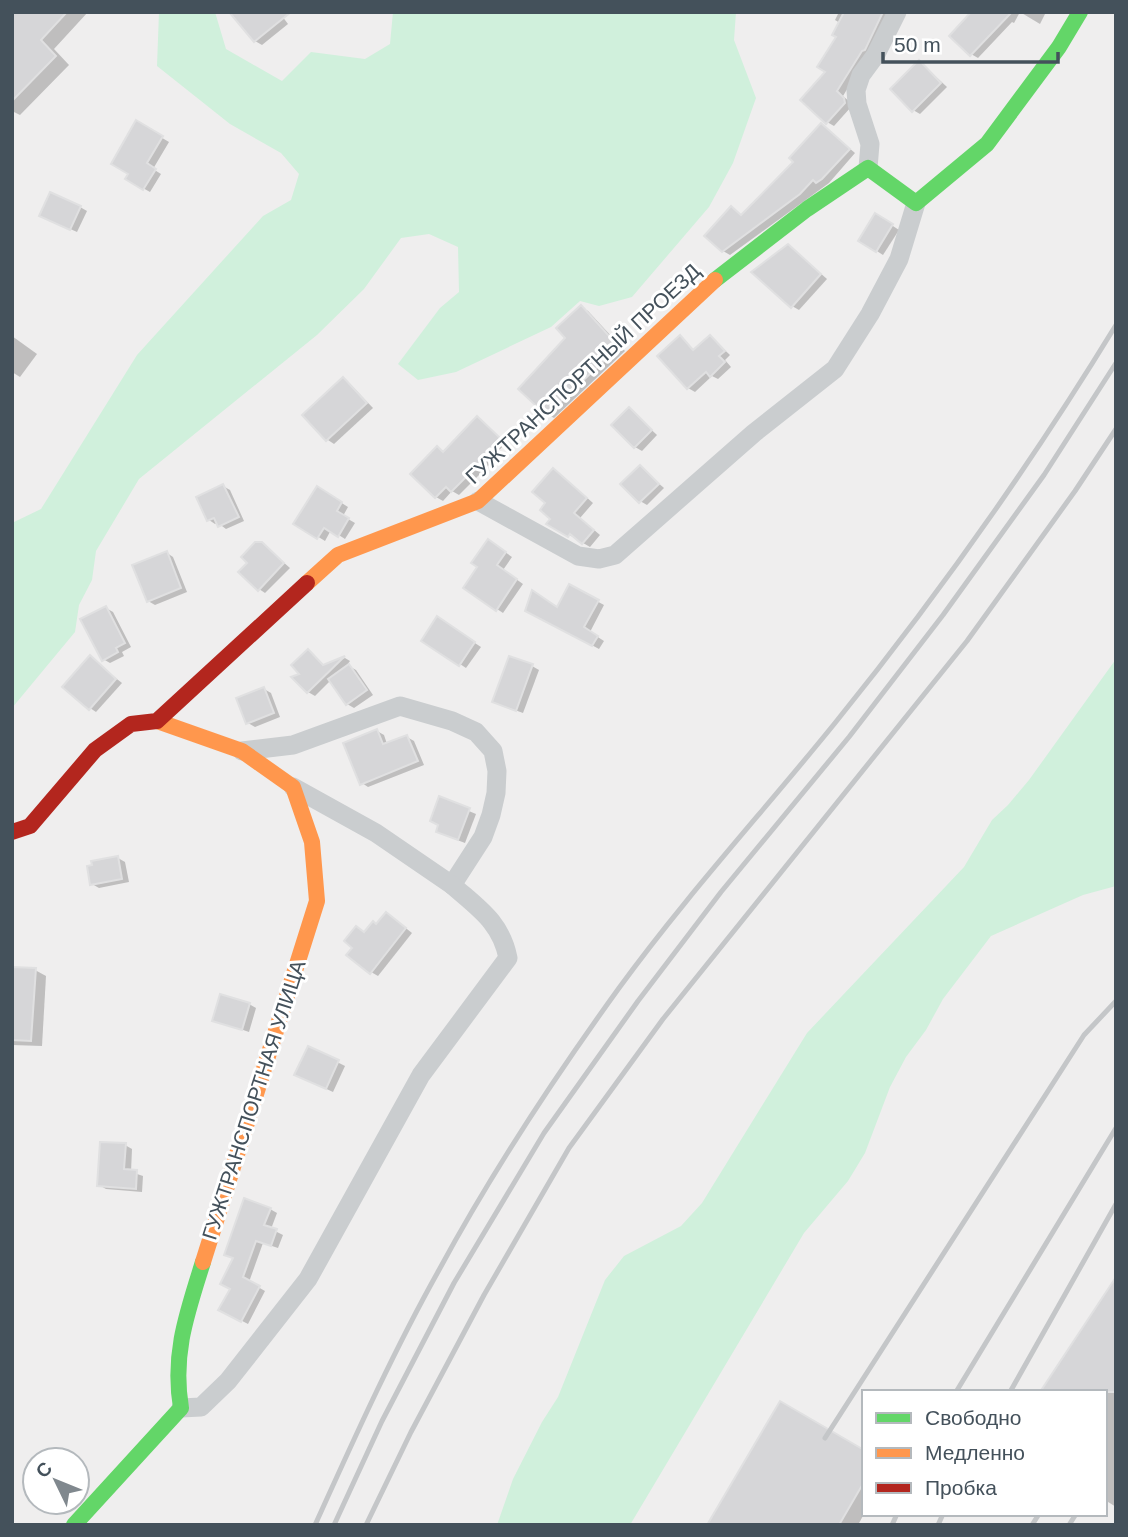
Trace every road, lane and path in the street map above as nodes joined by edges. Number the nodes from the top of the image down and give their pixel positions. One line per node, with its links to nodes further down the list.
1 (897, 12): 3 (street)
2 (1080, 12): 4 (street)
3 (868, 168): 4 (street); 5 (street, ГУЖТРАНСПОРТНЫЙ ПРОЕЗД)
4 (916, 203): 5 (street)
5 (478, 501): 6 (street, ГУЖТРАНСПОРТНЫЙ ПРОЕЗД)
6 (157, 721): 7 (street); 9 (street, ГУЖТРАНСПОРТНЫЙ ПРОЕЗД)
7 (242, 751): 8 (street); 10 (street)
8 (293, 787): 10 (street); 11 (street, ГУЖТРАНСПОРТНАЯ УЛИЦА)
9 (12, 832)
10 (452, 885): 11 (street)
11 (181, 1408): 12 (street)
12 (74, 1525)

